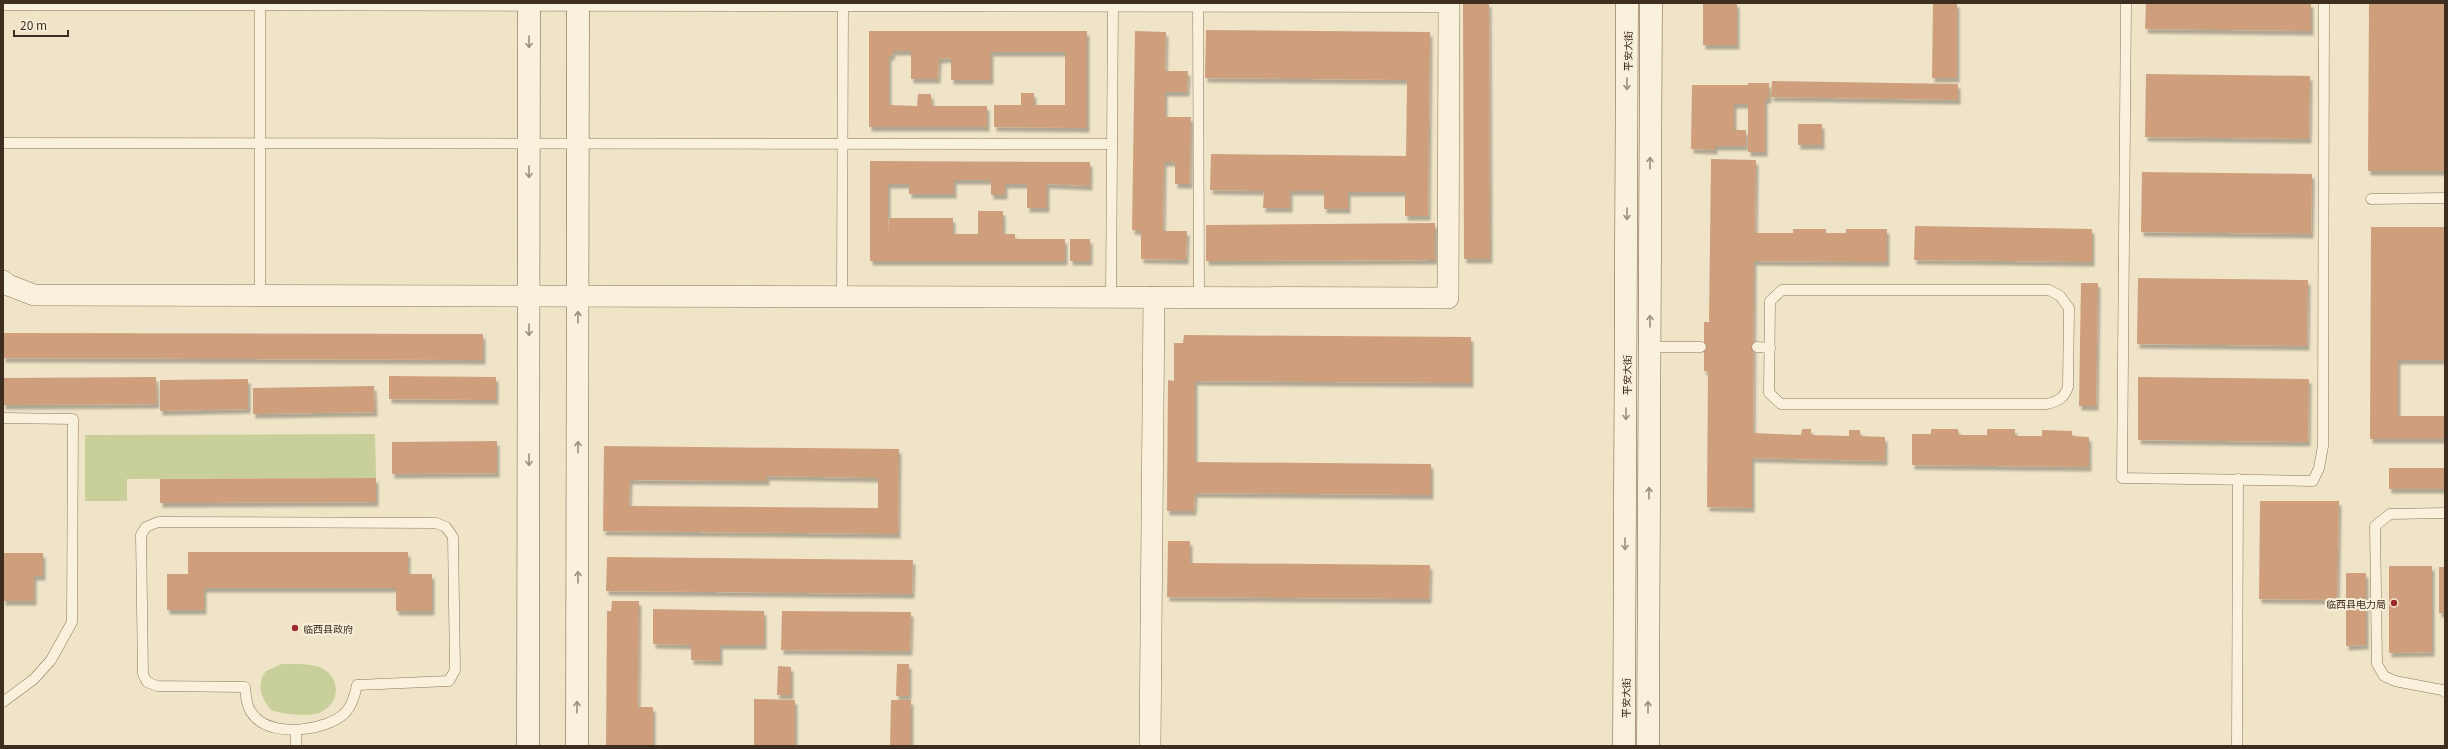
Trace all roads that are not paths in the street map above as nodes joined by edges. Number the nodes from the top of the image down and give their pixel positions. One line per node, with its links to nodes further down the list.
1 (1627, 3): 43 (street, 平安大街, one-way to 43)
2 (1651, 3): 29 (street, one-way to 2)
3 (2126, 3): 34 (lane)
4 (2324, 3): 34 (lane)
5 (260, 4): 6 (lane); 9 (lane); 14 (lane)
6 (529, 4): 7 (lane); 15 (street, one-way to 15)
7 (578, 4): 8 (lane); 16 (street)
8 (843, 4): 10 (lane); 17 (lane)
9 (3, 5)
10 (1112, 5): 11 (lane); 18 (lane)
11 (1198, 5): 12 (lane); 28 (lane)
12 (1449, 5): 28 (street)
13 (3, 143): 14 (lane)
14 (260, 143): 15 (lane); 22 (lane)
15 (529, 143): 16 (lane); 23 (street, one-way to 23)
16 (578, 143): 17 (lane); 24 (street)
17 (842, 144): 18 (lane); 25 (lane)
18 (1112, 144): 26 (lane)
19 (2371, 198): 20 (lane)
20 (2445, 198)
21 (3, 281): 22 (street)
22 (260, 295): 23 (street)
23 (529, 296): 24 (street); 40 (street, one-way to 40)
24 (578, 296): 25 (street); 41 (street, one-way to 24)
25 (842, 297): 26 (street)
26 (1111, 297): 27 (street)
27 (1154, 297): 28 (street); 42 (street)
28 (1199, 298)
29 (1650, 347): 30 (lane); 44 (street, one-way to 29)
30 (1701, 347)
31 (1757, 347): 32 (lane)
32 (1770, 348): 32 (lane)
33 (3, 418): 37 (lane)
34 (2238, 480): 45 (lane)
35 (2445, 513): 36 (lane)
36 (2445, 692)
37 (3, 702)
38 (296, 730): 38 (lane); 39 (lane)
39 (296, 746)
40 (528, 746)
41 (577, 746)
42 (1150, 746)
43 (1624, 746)
44 (1648, 746)
45 (2237, 746)

